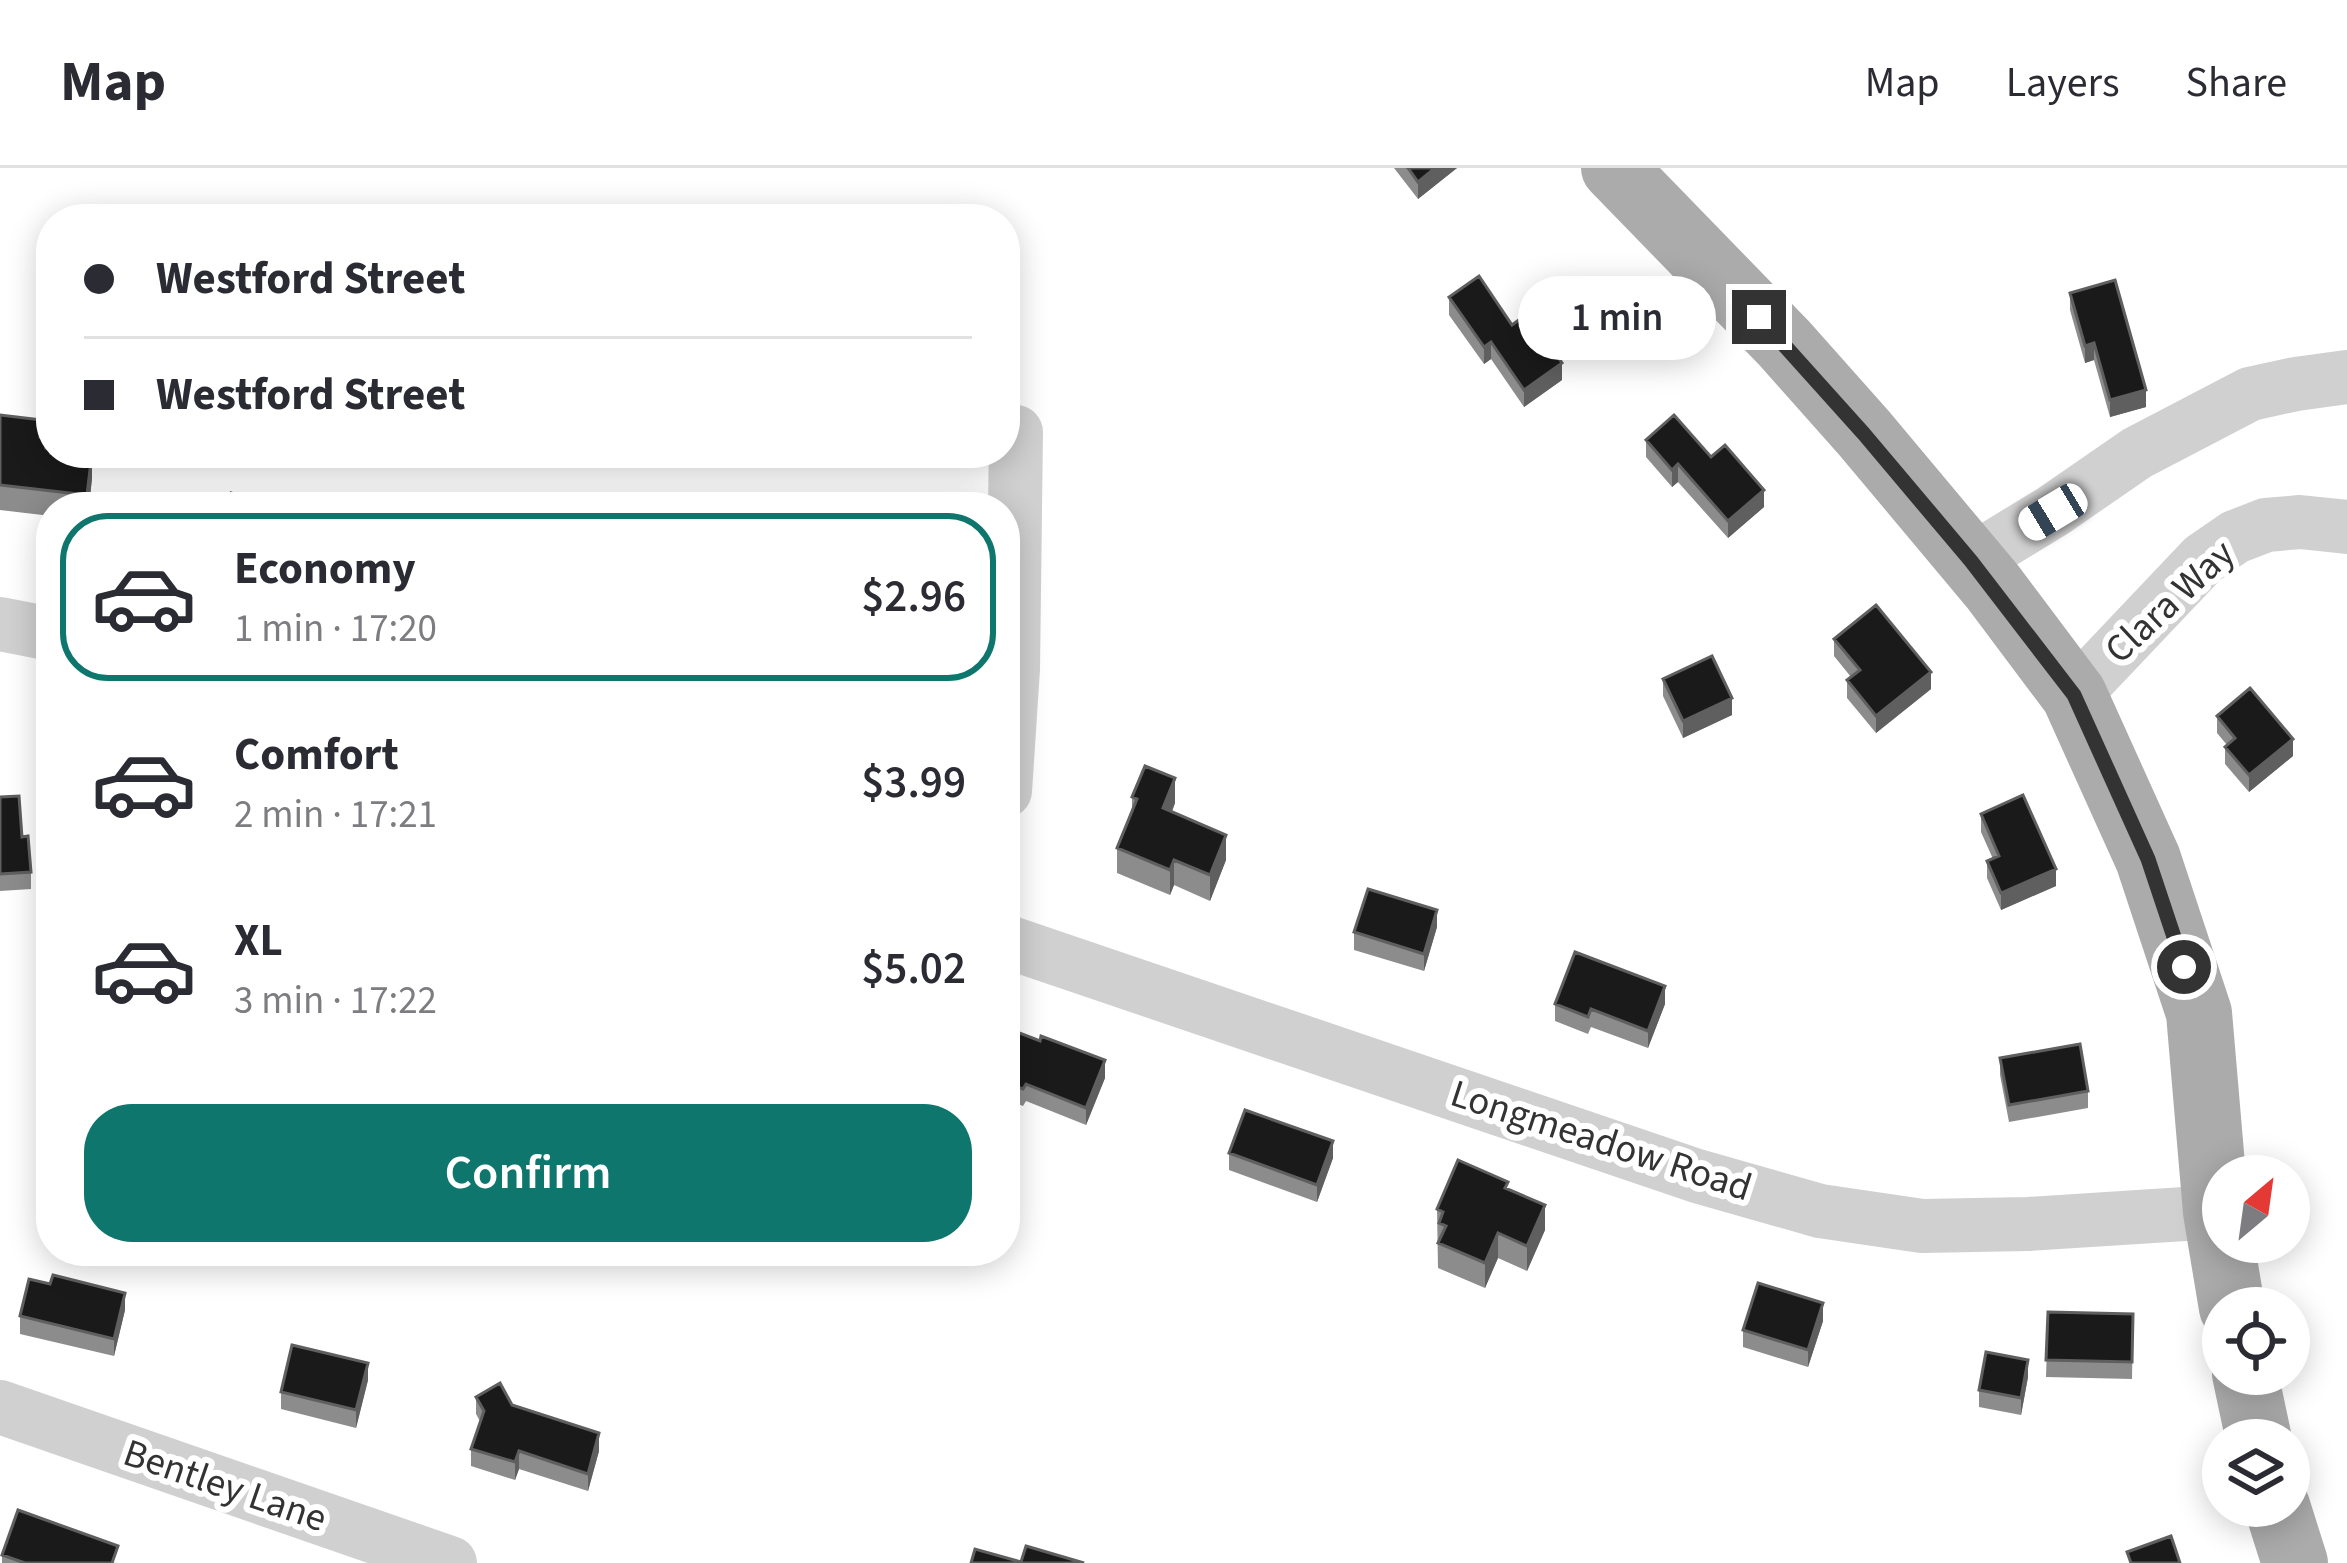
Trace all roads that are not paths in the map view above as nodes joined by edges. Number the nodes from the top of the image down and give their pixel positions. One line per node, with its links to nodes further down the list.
1 (1613, 168): 4 (main road)
2 (2347, 377): 4 (street)
3 (2347, 527): 7 (street, Clara Way)
4 (1971, 561): 7 (main road)
5 (0, 624): 6 (street)
6 (36, 631)
7 (2074, 695): 9 (main road)
8 (1020, 946): 10 (street, Longmeadow Road)
9 (2211, 1155)
10 (2202, 1213)
11 (0, 1408): 13 (street, Bentley Lane)
12 (2283, 1527): 14 (main road)
13 (450, 1563)
14 (2296, 1563)

